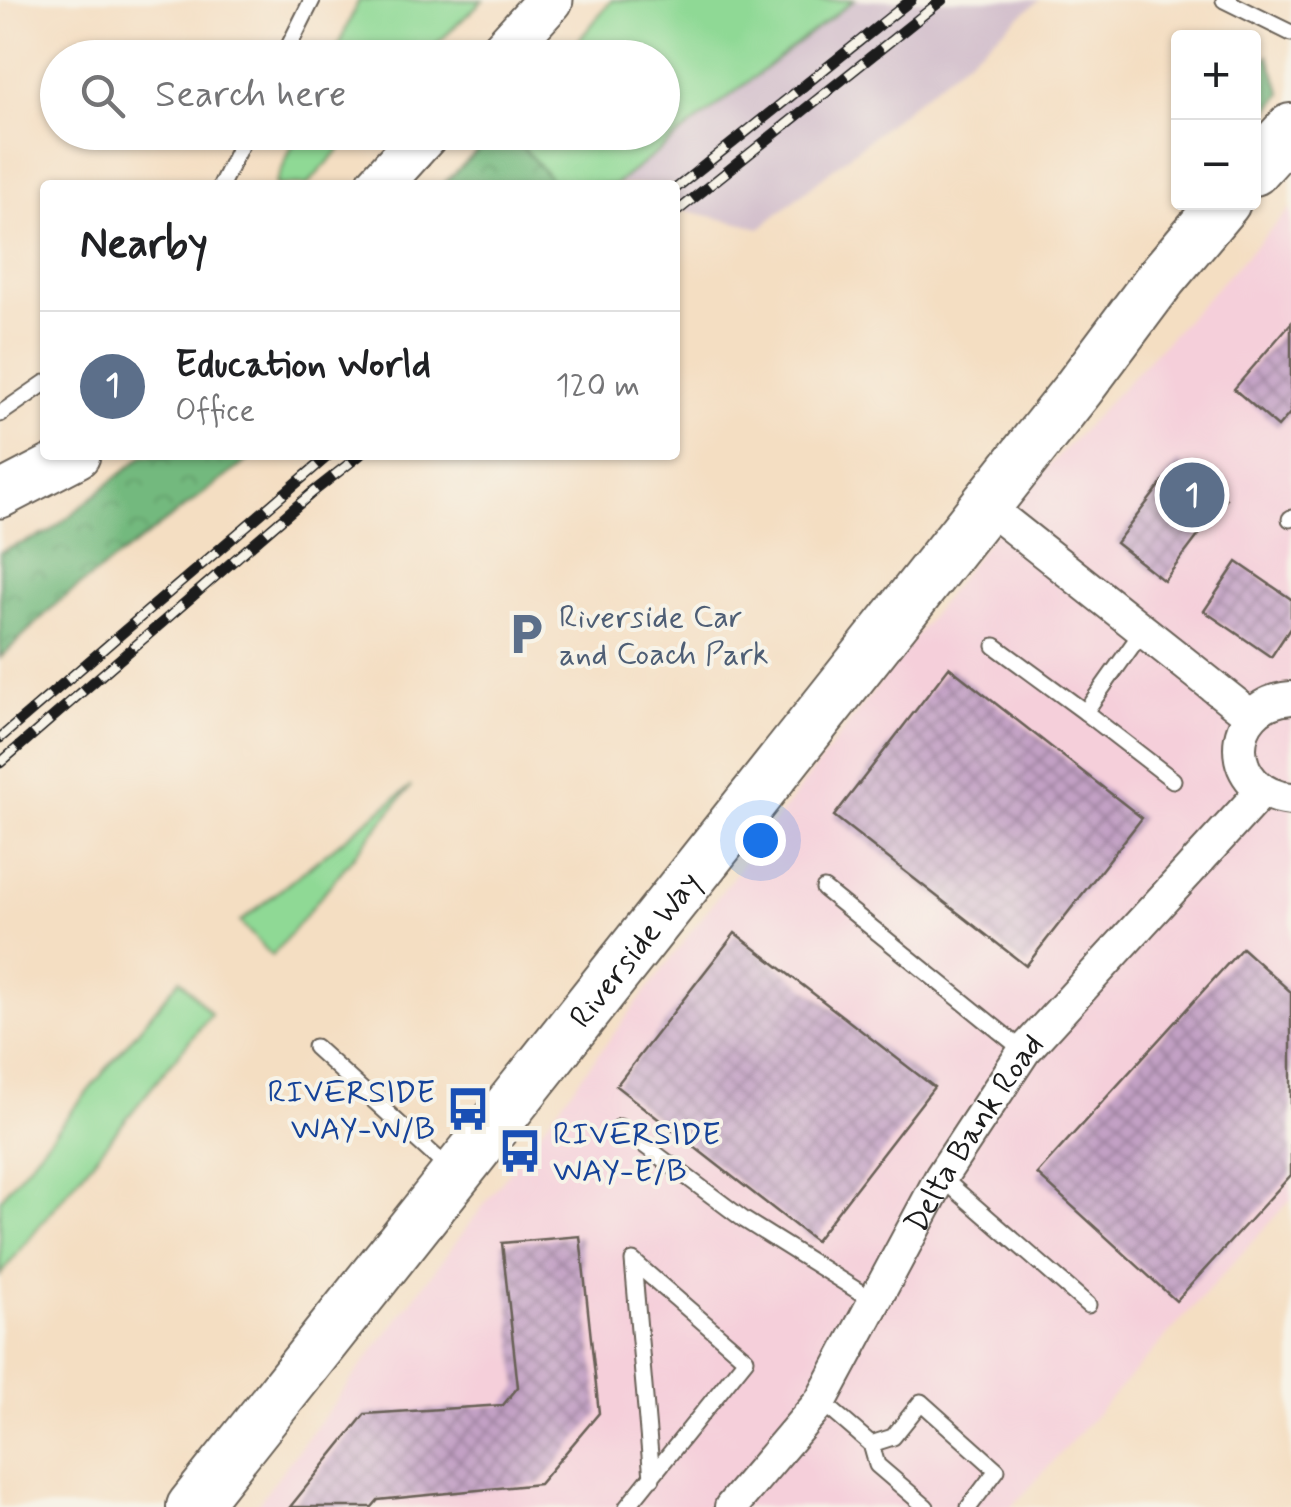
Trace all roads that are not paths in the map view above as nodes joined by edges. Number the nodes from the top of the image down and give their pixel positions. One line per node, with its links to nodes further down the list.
1 (312, 0): 6 (lane)
2 (514, 0): 7 (street)
3 (550, 0): 8 (street)
4 (1224, 0): 5 (lane)
5 (1291, 33)
6 (293, 40)
7 (484, 40)
8 (513, 40)
9 (1291, 129): 13 (main road)
10 (238, 150): 14 (lane)
11 (402, 150): 15 (street)
12 (410, 150): 16 (street)
13 (1261, 162)
14 (223, 180)
15 (381, 180)
16 (383, 180)
17 (1218, 210): 22 (main road, Riverside Way)
18 (40, 386): 19 (lane)
19 (0, 414)
20 (67, 460): 21 (street)
21 (0, 495)
22 (986, 506): 23 (street); 34 (main road, Riverside Way)
23 (1144, 629): 26 (lane); 27 (street)
24 (995, 646): 26 (lane)
25 (1291, 698): 27 (street)
26 (1085, 712): 28 (lane)
27 (1251, 716): 29 (street, Delta Bank Road)
28 (1173, 780)
29 (1276, 795): 32 (street, Delta Bank Road)
30 (824, 889): 32 (lane)
31 (315, 1048): 34 (lane)
32 (1024, 1051): 35 (street, Delta Bank Road)
33 (620, 1127): 36 (lane)
34 (457, 1177): 41 (main road, Riverside Way)
35 (940, 1177): 36 (street, Delta Bank Road); 37 (lane)
36 (874, 1302): 38 (street, Delta Bank Road)
37 (1088, 1304)
38 (821, 1401): 39 (lane); 43 (street, Delta Bank Road)
39 (871, 1444): 44 (lane); 45 (lane)
40 (652, 1478): 40 (lane); 42 (lane)
41 (192, 1507)
42 (627, 1507)
43 (732, 1507)
44 (926, 1507)
45 (969, 1507)

